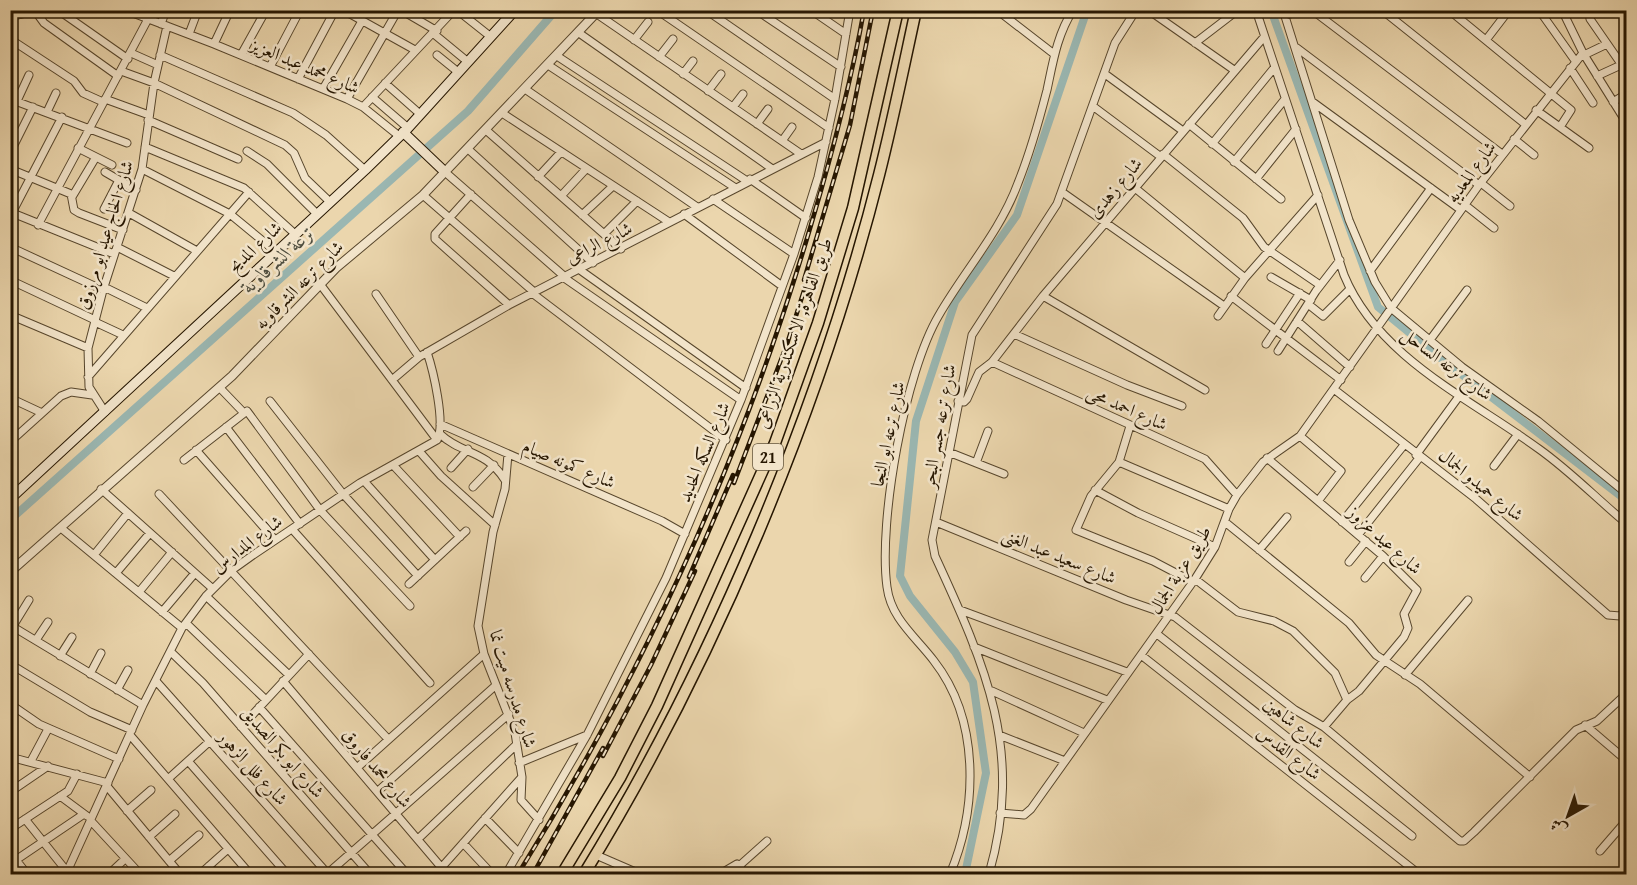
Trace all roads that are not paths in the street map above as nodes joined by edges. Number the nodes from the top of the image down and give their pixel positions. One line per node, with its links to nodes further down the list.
1 (58, 10): 64 (street)
2 (125, 10): 34 (street, شارع محمد عبد العزيز)
3 (166, 10): 42 (street, شارع الحاج عيد ابو مرزوق)
4 (198, 10): 46 (street)
5 (230, 10): 55 (street)
6 (266, 10): 62 (street)
7 (300, 10): 72 (street)
8 (335, 10): 85 (street)
9 (343, 10): 40 (street)
10 (400, 10): 43 (street); 44 (street)
11 (456, 10): 43 (street); 48 (street)
12 (515, 10): 48 (main road, شارع المديح)
13 (657, 10): 122 (street)
14 (706, 10): 97 (street)
15 (756, 10): 73 (street)
16 (811, 10): 47 (street)
17 (850, 10): 47 (street, شارع السكه الحديد)
18 (898, 10): 449 (highway, طريق القاهرة, الاسكندرية الزراعى / 21)
19 (916, 10): 427 (highway, طريق القاهرة, الاسكندرية الزراعى / 21)
20 (997, 10): 59 (street)
21 (1073, 10): 59 (street, شارع ترعه ابو النجا)
22 (1136, 10): 82 (street, شارع ترعه جسر البحر)
23 (1238, 10): 54 (street)
24 (1256, 10): 49 (street, شارع ترعه الساحل)
25 (1299, 10): 36 (street)
26 (1312, 10): 140 (street)
27 (1382, 10): 118 (street)
28 (1449, 10): 53 (street)
29 (1509, 10): 53 (street)
30 (1539, 10): 69 (street)
31 (1562, 10): 60 (street)
32 (1589, 10): 56 (street)
33 (38, 11): 38 (street); 79 (street)
34 (136, 12): 39 (street, شارع محمد عبد العزيز)
35 (598, 12): 45 (street, شارع ترعه الشرقاويه); 52 (street)
36 (1284, 13): 57 (street, شارع ترعه الساحل)
37 (1154, 14): 54 (street)
38 (10, 17)
39 (148, 19): 42 (street, شارع محمد عبد العزيز); 64 (street)
40 (362, 21): 44 (street); 89 (street)
41 (648, 22): 52 (street)
42 (164, 25): 46 (street, شارع محمد عبد العزيز); 61 (street, شارع الحاج عيد ابو مرزوق)
43 (436, 32): 58 (street); 68 (street)
44 (385, 33): 58 (street); 96 (street)
45 (579, 33): 65 (street, شارع ترعه الشرقاويه); 147 (street)
46 (189, 34): 55 (street, شارع محمد عبد العزيز)
47 (846, 34): 73 (street, شارع السكه الحديد)
48 (491, 37): 68 (main road, شارع المديح)
49 (1264, 37): 74 (street, شارع ترعه الساحل); 77 (street, شارع زهدى)
50 (10, 39): 100 (street)
51 (673, 39): 66 (street)
52 (634, 40): 66 (street)
53 (1486, 40): 91 (street)
54 (1195, 43): 77 (street)
55 (214, 44): 62 (street, شارع محمد عبد العزيز)
56 (1607, 44): 60 (street); 76 (street)
57 (1297, 48): 102 (street, شارع ترعه الساحل); 159 (street)
58 (415, 50): 86 (street)
59 (1054, 54): 454 (street, شارع ترعه ابو النجا)
60 (1583, 54): 69 (street, شارع المعديه); 84 (street)
61 (160, 55): 70 (street, شارع الحاج عيد ابو مرزوق); 152 (street)
62 (242, 55): 72 (street, شارع محمد عبد العزيز)
63 (437, 55): 78 (street)
64 (129, 56): 70 (street); 79 (street)
65 (557, 56): 71 (street, شارع ترعه الشرقاويه); 158 (street)
66 (659, 57): 80 (street)
67 (693, 61): 80 (street)
68 (468, 62): 78 (main road, شارع المديح)
69 (1576, 62): 75 (street, شارع المعديه)
70 (158, 65): 87 (street, شارع الحاج عيد ابو مرزوق)
71 (548, 65): 88 (street, شارع ترعه الشرقاويه); 162 (street)
72 (270, 67): 85 (street, شارع محمد عبد العزيز)
73 (841, 67): 97 (street, شارع السكه الحديد)
74 (1274, 68): 98 (street, شارع ترعه الساحل); 131 (street)
75 (1570, 68): 91 (street, شارع المعديه); 103 (street)
76 (1624, 68): 84 (street)
77 (1234, 70): 117 (street, شارع زهدى)
78 (458, 72): 112 (main road, شارع المديح)
79 (119, 74): 87 (street); 100 (street)
80 (683, 74): 90 (street)
81 (721, 74): 90 (street)
82 (1105, 74): 104 (street, شارع ترعه جسر البحر); 125 (street)
83 (29, 75): 99 (street)
84 (1597, 76): 101 (street)
85 (298, 79): 89 (street, شارع محمد عبد العزيز)
86 (385, 83): 95 (street); 112 (street)
87 (154, 84): 114 (street, شارع الحاج عيد ابو مرزوق); 175 (street)
88 (525, 88): 111 (street, شارع ترعه الشرقاويه); 178 (street)
89 (323, 89): 96 (street, شارع محمد عبد العزيز)
90 (708, 91): 107 (street)
91 (1550, 92): 109 (street, شارع المعديه); 121 (street)
92 (56, 93): 110 (street)
93 (743, 94): 107 (street)
94 (1626, 94): 101 (street)
95 (372, 97): 106 (street); 126 (street)
96 (347, 99): 106 (street, شارع محمد عبد العزيز)
97 (835, 99): 122 (street, شارع السكه الحديد)
98 (1285, 99): 123 (street, شارع ترعه الساحل); 145 (street)
99 (14, 100): 105 (street)
100 (104, 100): 114 (street); 119 (street)
101 (1613, 102): 115 (street)
102 (1314, 103): 164 (street); 206 (street, شارع ترعه الساحل)
103 (1593, 103)
104 (1094, 106): 142 (street); 167 (street, شارع ترعه جسر البحر)
105 (33, 107): 110 (street); 138 (street)
106 (363, 107): 126 (street, شارع محمد عبد العزيز)
107 (733, 107): 116 (street)
108 (768, 110): 116 (street)
109 (1536, 110): 118 (street, شارع المعديه); 121 (street)
110 (47, 112): 113 (street)
111 (502, 113): 124 (street, شارع ترعه الشرقاويه); 137 (street)
112 (420, 114): 126 (main road, شارع المديح)
113 (62, 117): 119 (street); 154 (street)
114 (149, 118): 132 (street, شارع الحاج عيد ابو مرزوق); 144 (street)
115 (1626, 122)
116 (757, 124): 128 (street)
117 (1188, 124): 125 (street, شارع زهدى); 131 (street)
118 (1525, 124): 127 (street, شارع المعديه)
119 (89, 127): 130 (street); 133 (street)
120 (792, 127): 128 (street)
121 (1560, 127): 134 (street)
122 (830, 128): 129 (street, شارع السكه الحديد)
123 (1296, 129): 156 (street); 170 (street, شارع ترعه الساحل)
124 (486, 130): 135 (street, شارع ترعه الشرقاويه); 155 (street)
125 (1183, 131): 142 (street, شارع زهدى)
126 (403, 132): 150 (main road); 152 (main road, شارع المديح)
127 (1514, 139): 140 (street, شارع المعديه); 141 (street)
128 (782, 141): 139 (street)
129 (826, 142): 139 (street, شارع الراعى); 188 (street, شارع السكه الحديد)
130 (127, 143)
131 (1212, 144): 145 (street)
132 (145, 147): 149 (street, شارع الحاج عيد ابو مرزوق); 166 (street)
133 (78, 148): 143 (street); 161 (street)
134 (1589, 148)
135 (468, 149): 150 (street, شارع ترعه الشرقاويه); 204 (street)
136 (247, 151): 183 (street)
137 (561, 152): 151 (street); 155 (street)
138 (10, 153)
139 (801, 154): 147 (street, شارع الراعى)
140 (1502, 154): 159 (street, شارع المعديه)
141 (1534, 155)
142 (1162, 156): 163 (street, شارع زهدى); 199 (street)
143 (96, 158): 146 (street); 172 (street)
144 (238, 159)
145 (1234, 162): 156 (street)
146 (112, 165)
147 (771, 168): 158 (street, شارع الراعى)
148 (10, 169): 154 (street)
149 (142, 169): 165 (street, شارع الحاج عيد ابو مرزوق); 184 (street)
150 (442, 169): 168 (street); 169 (street, شارع ترعه الشرقاويه)
151 (586, 169): 160 (street); 171 (street)
152 (365, 170): 175 (main road, شارع المديح)
153 (105, 171): 157 (street)
154 (30, 177): 161 (street); 181 (street)
155 (538, 177): 171 (street)
156 (1256, 179): 174 (street)
157 (119, 180): 165 (street); 180 (street)
158 (749, 180): 162 (street, شارع الراعى); 188 (street)
159 (1480, 184): 177 (street); 179 (street, شارع المعديه)
160 (613, 186): 176 (street); 186 (street)
161 (56, 187): 172 (street); 191 (street)
162 (734, 187): 173 (street, شارع الراعى)
163 (1135, 188): 189 (street, شارع زهدى); 210 (street)
164 (1431, 188): 179 (street); 206 (street)
165 (136, 189): 182 (street, شارع الحاج عيد ابو مرزوق)
166 (249, 192): 184 (street); 194 (street)
167 (1062, 192): 189 (street); 257 (street, شارع ترعه جسر البحر)
168 (471, 194): 187 (street); 208 (street)
169 (423, 195): 187 (street); 212 (street, شارع ترعه الشرقاويه)
170 (1318, 195): 199 (street); 203 (street, شارع ترعه الساحل)
171 (561, 196): 186 (street)
172 (72, 197): 193 (street)
173 (712, 199): 178 (street, شارع الراعى); 202 (street)
174 (1281, 200)
175 (329, 201): 183 (main road, شارع المديح)
176 (637, 201): 190 (street); 195 (street)
177 (1510, 206)
178 (697, 207): 185 (street, شارع الراعى)
179 (1463, 207): 192 (street); 227 (street, شارع المعديه)
180 (104, 209)
181 (11, 212): 191 (street)
182 (129, 213): 193 (street, شارع الحاج عيد ابو مرزوق); 200 (street)
183 (316, 213): 194 (main road, شارع المديح)
184 (230, 214): 200 (street); 201 (street)
185 (684, 214): 190 (street, شارع الراعى); 214 (street)
186 (582, 215): 195 (street)
187 (449, 218): 218 (street); 224 (street)
188 (806, 218): 202 (street, شارع السكه الحديد)
189 (1107, 221): 221 (street, شارع زهدى); 225 (street)
190 (669, 222): 197 (street, شارع الراعى)
191 (38, 225): 198 (street)
192 (1494, 228)
193 (123, 230): 198 (street, شارع الحاج عيد ابو مرزوق)
194 (294, 233): 201 (main road, شارع المديح)
195 (604, 234): 197 (street)
196 (10, 248): 215 (street)
197 (621, 249): 204 (street, شارع الراعى)
198 (115, 250): 207 (street); 215 (street, شارع الحاج عيد ابو مرزوق)
199 (1268, 250): 210 (street); 213 (street)
200 (197, 251): 207 (street)
201 (275, 251): 260 (main road, شارع المديح)
202 (794, 254): 214 (street, شارع السكه الحديد)
203 (1340, 260): 213 (street); 216 (street, شارع ترعه الساحل)
204 (593, 263): 205 (street, شارع الراعى)
205 (580, 270): 208 (street, شارع الراعى); 249 (street)
206 (1370, 271): 227 (street, شارع ترعه الساحل)
207 (174, 276): 226 (street)
208 (564, 277): 218 (street, شارع الراعى); 255 (street)
209 (1271, 277): 219 (street)
210 (1245, 278): 222 (street)
211 (10, 280): 230 (street)
212 (320, 284): 246 (street); 248 (street, شارع ترعه الشرقاويه)
213 (1320, 285): 223 (street)
214 (782, 286): 249 (street, شارع السكه الحديد)
215 (103, 288): 226 (street); 230 (street, شارع الحاج عيد ابو مرزوق)
216 (1350, 289): 223 (street); 232 (street, شارع ترعه الساحل)
217 (1467, 290): 237 (street)
218 (533, 293): 224 (street, شارع الراعى); 269 (street)
219 (1300, 293): 223 (street); 233 (street)
220 (376, 294): 242 (street)
221 (1043, 296): 234 (street, شارع زهدى); 250 (street)
222 (1231, 296): 225 (street); 233 (street)
223 (1310, 302): 231 (street)
224 (509, 305): 241 (street, شارع الراعى)
225 (1224, 306): 229 (street)
226 (147, 308): 235 (street)
227 (1390, 310): 232 (street, شارع المعديه); 237 (street, شارع ترعه الساحل)
228 (10, 315): 239 (street)
229 (1218, 316)
230 (95, 321): 235 (street); 239 (street, شارع الحاج عيد ابو مرزوق)
231 (1297, 321): 236 (street); 244 (street)
232 (1378, 326): 244 (street, طريق عزبة الجمال); 253 (street, شارع ترعه الساحل)
233 (1275, 330): 236 (street); 238 (street)
234 (1014, 334): 243 (street, شارع زهدى); 258 (street)
235 (123, 335): 245 (street)
236 (1287, 338): 240 (street); 247 (street)
237 (1430, 340): 292 (street, شارع ترعه الساحل)
238 (1266, 344)
239 (88, 348): 245 (street, شارع الحاج عيد ابو مرزوق)
240 (1278, 351)
241 (427, 352): 242 (street, شارع الراعى); 262 (street)
242 (419, 357): 246 (street, شارع الراعى)
243 (992, 362): 257 (street, شارع زهدى); 263 (street, شارع احمد محى)
244 (1350, 367): 247 (street, طريق عزبة الجمال)
245 (88, 377): 252 (street, شارع الحاج عيد ابو مرزوق)
246 (392, 380): 268 (street)
247 (1341, 380): 251 (street, طريق عزبة الجمال)
248 (220, 388): 261 (street); 290 (street, شارع ترعه الشرقاويه)
249 (746, 388): 255 (street, شارع السكه الحديد)
250 (1205, 390)
251 (1335, 390): 267 (street, طريق عزبة الجمال); 271 (street, شارع حميدو الجمال)
252 (92, 395): 259 (street); 260 (street, شارع الحاج عيد ابو مرزوق)
253 (1460, 395): 266 (street, شارع ترعه الساحل); 277 (street)
254 (10, 398): 259 (street)
255 (741, 400): 269 (street, شارع السكه الحديد)
256 (270, 401): 294 (street)
257 (958, 401): 275 (street, شارع ترعه جسر البحر)
258 (1182, 406)
259 (40, 412): 270 (street)
260 (105, 412): 296 (main road, شارع المديح)
261 (245, 412): 264 (street); 299 (street)
262 (440, 424): 268 (street); 276 (street, شارع كمونه صيام)
263 (1130, 426): 280 (street); 295 (street, شارع احمد محى)
264 (226, 427): 273 (street); 306 (street)
265 (988, 431): 281 (street)
266 (1518, 434): 284 (street); 305 (street, شارع ترعه الساحل)
267 (1300, 436): 278 (street, طريق عزبة الجمال); 297 (street)
268 (438, 437): 272 (street); 274 (street, شارع المدارس)
269 (726, 440): 312 (street, شارع السكه الحديد)
270 (10, 442)
271 (1404, 445): 277 (street, شارع حميدو الجمال); 304 (street)
272 (468, 449): 283 (street); 285 (street)
273 (196, 450): 279 (street); 315 (street)
274 (419, 451): 282 (street, شارع المدارس); 307 (street)
275 (951, 453): 281 (street); 302 (street, شارع ترعه جسر البحر)
276 (508, 454): 287 (street, شارع مدرسه ميت نما); 312 (street, شارع كمونه صيام)
277 (1418, 456): 313 (street); 339 (street, شارع حميدو الجمال)
278 (1267, 458): 295 (street, طريق عزبة الجمال); 297 (street, شارع عيد عزوز)
279 (184, 460)
280 (1119, 462): 291 (street); 298 (street)
281 (976, 463): 286 (street)
282 (393, 465): 288 (street, شارع المدارس); 314 (street)
283 (494, 465): 287 (street); 289 (street)
284 (1494, 466)
285 (451, 468)
286 (1004, 474)
287 (505, 480): 307 (street, شارع مدرسه ميت نما)
288 (364, 481): 294 (street, شارع المدارس); 322 (street)
289 (473, 487)
290 (101, 489): 300 (street); 308 (street, شارع ترعه الشرقاويه)
291 (1095, 490): 317 (street); 330 (street)
292 (1626, 492)
293 (159, 494): 324 (street)
294 (343, 494): 299 (street, شارع المدارس); 328 (street)
295 (1237, 495): 298 (street, طريق عزبة الجمال)
296 (10, 499)
297 (1318, 501): 304 (street, شارع عيد عزوز)
298 (1229, 509): 303 (street, طريق عزبة الجمال)
299 (320, 510): 306 (street, شارع المدارس); 337 (street)
300 (128, 513): 311 (street); 320 (street)
301 (1287, 517): 318 (street)
302 (936, 522): 338 (street, شارع ترعه جسر البحر); 341 (street, شارع سعيد عبد الغنى)
303 (1226, 522): 317 (street, طريق عزبة الجمال); 318 (street)
304 (1341, 522): 313 (street, شارع عيد عزوز)
305 (1626, 523)
306 (300, 524): 309 (street, شارع المدارس)
307 (495, 525): 352 (street, شارع مدرسه ميت نما)
308 (61, 528): 320 (street); 325 (street, شارع ترعه الشرقاويه)
309 (292, 529): 315 (street, شارع المدارس); 363 (street)
310 (466, 531): 314 (street)
311 (150, 533): 319 (street); 326 (street)
312 (686, 534): 381 (street, شارع السكه الحديد)
313 (1358, 536): 316 (street, شارع عيد عزوز)
314 (460, 537): 322 (street)
315 (275, 540): 324 (street, شارع المدارس)
316 (1366, 541): 321 (street, شارع عيد عزوز); 323 (street)
317 (1215, 547): 330 (street, طريق عزبة الجمال)
318 (1259, 550): 355 (street)
319 (172, 552): 327 (street); 333 (street)
320 (94, 555): 326 (street)
321 (1383, 556): 329 (street); 355 (street, شارع عيد عزوز)
322 (435, 560): 328 (street)
323 (1349, 562)
324 (232, 570): 332 (street, شارع المدارس); 351 (street)
325 (10, 572)
326 (116, 573): 333 (street)
327 (195, 573): 332 (street); 340 (street)
328 (418, 576): 331 (street)
329 (1365, 578)
330 (1194, 580): 341 (street, طريق عزبة الجمال); 370 (street)
331 (409, 584)
332 (213, 589): 334 (street, شارع المدارس)
333 (139, 592): 340 (street)
334 (206, 596): 344 (street, شارع المدارس); 361 (street, شارع محمد فاروق)
335 (29, 600): 343 (street)
336 (1468, 600): 360 (street)
337 (410, 606)
338 (960, 610): 348 (street, شارع ترعه جسر البحر); 358 (street)
339 (1626, 610)
340 (162, 612): 344 (street)
341 (1171, 615): 345 (street, طريق عزبة الجمال); 377 (street, شارع سعيد عبد الغنى)
342 (48, 622): 347 (street)
343 (12, 625): 347 (street)
344 (184, 625): 350 (street, شارع المدارس); 368 (street)
345 (1157, 634): 353 (street, طريق عزبة الجمال); 417 (street, شارع شاهين)
346 (72, 637): 354 (street)
347 (36, 640): 354 (street)
348 (974, 647): 366 (street, شارع ترعه جسر البحر); 369 (street)
349 (101, 652): 359 (street)
350 (171, 652): 362 (street, شارع المدارس); 376 (street, شارع ابو بكر الصديق)
351 (309, 654): 361 (street); 383 (street)
352 (484, 654): 364 (street, شارع مدرسه ميت نما); 383 (street)
353 (1140, 655): 358 (street, طريق عزبة الجمال); 456 (street, شارع القدس)
354 (60, 656): 359 (street)
355 (1383, 661): 360 (street); 370 (street)
356 (10, 664): 379 (street)
357 (128, 670): 365 (street)
358 (1127, 672): 369 (street, طريق عزبة الجمال)
359 (90, 674): 365 (street)
360 (1405, 675): 397 (street)
361 (286, 678): 368 (street); 394 (street, شارع محمد فاروق)
362 (156, 681): 372 (street, شارع المدارس); 384 (street, شارع فلل الزهور)
363 (430, 683)
364 (495, 686): 374 (street, شارع مدرسه ميت نما); 401 (street)
365 (117, 690): 372 (street)
366 (992, 691): 380 (street); 382 (street, شارع ترعه جسر البحر)
367 (1626, 694): 375 (street)
368 (266, 700): 373 (street)
369 (1107, 700): 380 (street, طريق عزبة الجمال)
370 (1347, 700): 377 (street)
371 (10, 704): 378 (street)
372 (143, 705): 379 (street, شارع المدارس)
373 (259, 708): 376 (street); 416 (street)
374 (509, 714): 385 (street, شارع مدرسه ميت نما); 406 (street)
375 (1585, 725): 389 (street); 397 (street)
376 (241, 727): 425 (street, شارع ابو بكر الصديق)
377 (1324, 727): 397 (street, شارع سعيد عبد الغنى)
378 (48, 729): 387 (street); 390 (street)
379 (131, 733): 387 (street, شارع المدارس); 398 (street)
380 (1084, 733): 388 (street, طريق عزبة الجمال)
381 (587, 735): 392 (street); 412 (street, شارع السكه الحديد)
382 (999, 735): 388 (street); 407 (street, شارع ترعه جسر البحر)
383 (388, 739): 394 (street)
384 (209, 742): 391 (street); 443 (street, شارع فلل الزهور)
385 (516, 745): 392 (street, شارع مدرسه ميت نما); 419 (street)
386 (10, 758): 390 (street)
387 (119, 759): 399 (street, شارع المدارس)
388 (1065, 760): 407 (street, طريق عزبة الجمال)
389 (1626, 760)
390 (31, 761): 393 (street)
391 (188, 761): 398 (street); 442 (street)
392 (519, 763): 396 (street, شارع مدرسه ميت نما)
393 (48, 766): 395 (street); 402 (street)
394 (358, 767): 401 (street, شارع محمد فاروق)
395 (77, 774): 399 (street); 403 (street)
396 (522, 777): 409 (street); 412 (street, شارع مدرسه ميت نما)
397 (1530, 777)
398 (168, 779): 423 (street)
399 (107, 784): 404 (street); 411 (street, شارع المدارس)
400 (151, 790): 404 (street)
401 (378, 791): 406 (street, شارع محمد فاروق)
402 (10, 792)
403 (60, 796): 408 (street); 410 (street)
404 (127, 811): 418 (street)
405 (176, 813): 418 (street)
406 (396, 813): 416 (street); 419 (street, شارع محمد فاروق)
407 (1000, 813): 455 (street, شارع ترعه جسر البحر)
408 (84, 814): 411 (street); 421 (street)
409 (485, 818): 422 (street); 426 (street)
410 (25, 819): 414 (street); 421 (street)
411 (91, 820): 428 (street); 435 (street, شارع المدارس)
412 (539, 820): 426 (street, شارع السكه الحديد)
413 (1626, 821): 424 (street)
414 (10, 828)
415 (199, 835): 429 (street)
416 (372, 835): 425 (street); 445 (street)
417 (1412, 836)
418 (149, 837): 429 (street)
419 (418, 839): 433 (street, شارع محمد فاروق)
420 (767, 841): 432 (street)
421 (43, 842): 430 (street); 435 (street)
422 (463, 843): 433 (street); 447 (street)
423 (228, 849): 431 (street); 441 (street)
424 (1600, 850)
425 (351, 853): 443 (street); 444 (street, شارع ابو بكر الصديق)
426 (519, 853): 448 (street, شارع السكه الحديد)
427 (596, 855): 450 (highway, طريق القاهرة, الاسكندرية الزراعى / 21); 451 (street)
428 (125, 859): 436 (street); 437 (street)
429 (169, 861): 438 (street)
430 (13, 862): 434 (street)
431 (209, 866): 439 (street); 440 (street)
432 (739, 866): 452 (street); 453 (street)
433 (441, 868): 446 (street, شارع محمد فاروق)
434 (27, 874)
435 (67, 874)
436 (109, 874)
437 (140, 874)
438 (180, 874)
439 (200, 874)
440 (216, 874)
441 (250, 874)
442 (287, 874)
443 (327, 874)
444 (370, 874)
445 (407, 874)
446 (447, 874)
447 (492, 874)
448 (506, 874)
449 (562, 874)
450 (584, 874)
451 (640, 874)
452 (720, 874)
453 (746, 874)
454 (950, 874)
455 (989, 874)
456 (1419, 874)

